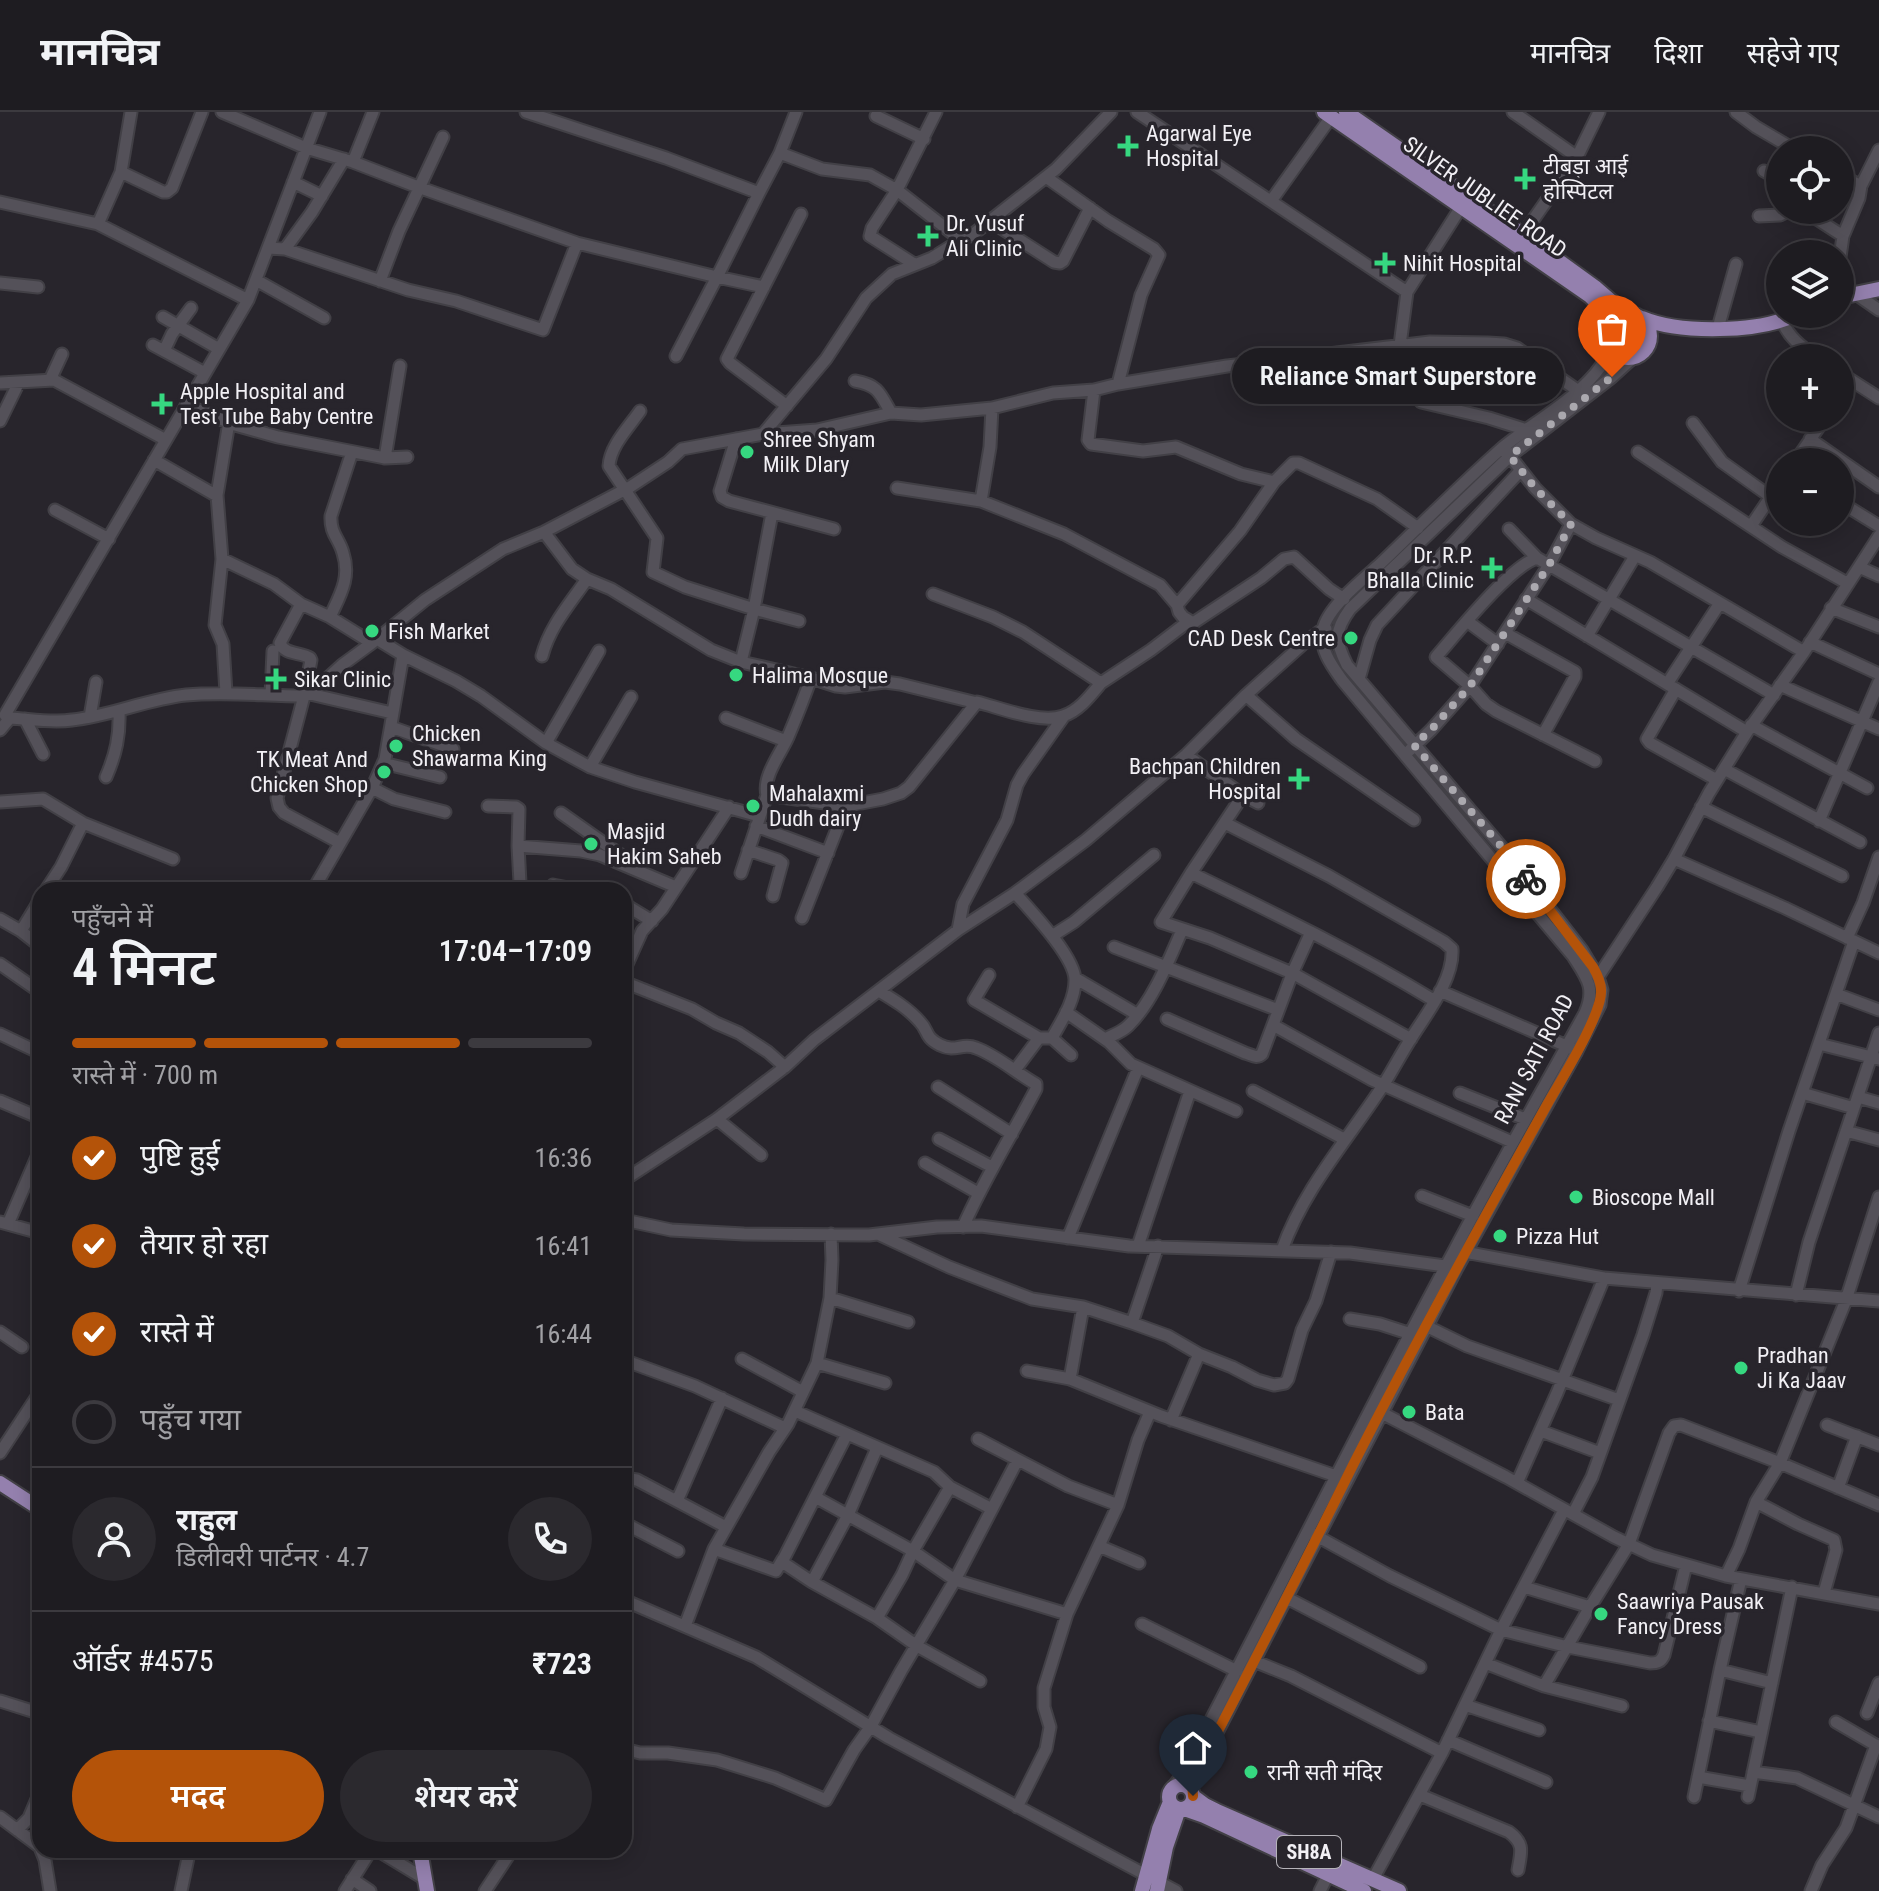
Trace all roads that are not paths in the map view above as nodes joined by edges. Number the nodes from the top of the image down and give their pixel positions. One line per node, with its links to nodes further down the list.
1 (131, 112): 25 (street)
2 (202, 112): 25 (street)
3 (222, 112): 20 (street)
4 (320, 112): 20 (street)
5 (373, 112): 24 (street)
6 (526, 112): 32 (street)
7 (796, 112): 22 (street)
8 (936, 112): 19 (street)
9 (1111, 112): 26 (street)
10 (1137, 112): 34 (street)
11 (1346, 112): 46 (main road)
12 (1513, 112): 23 (street)
13 (1599, 112): 23 (street)
14 (1328, 114): 34 (street); 36 (main road, SILVER JUBLIEE ROAD)
15 (1741, 114): 17 (street)
16 (876, 116): 19 (street)
17 (1774, 136)
18 (443, 137): 30 (street)
19 (924, 139): 31 (street)
20 (306, 148): 24 (street); 27 (street)
21 (1879, 150): 29 (street)
22 (780, 153): 31 (street); 32 (street)
23 (1577, 157): 46 (street)
24 (348, 160): 30 (street); 33 (street)
25 (121, 172): 42 (street)
26 (1046, 177): 37 (street); 41 (street)
27 (293, 182): 33 (street); 49 (street)
28 (1854, 182): 29 (street)
29 (1861, 186): 44 (street)
30 (418, 187): 48 (street); 55 (street)
31 (897, 190): 45 (street); 51 (street)
32 (759, 193): 53 (street)
33 (322, 196): 50 (street)
34 (1271, 201): 60 (street)
35 (0, 202): 42 (street)
36 (1461, 207): 46 (main road, SILVER JUBLIEE ROAD); 60 (street)
37 (1090, 208): 41 (street); 86 (street)
38 (801, 214): 58 (street)
39 (1759, 216): 40 (street)
40 (1766, 216)
41 (990, 221): 45 (street)
42 (98, 224): 62 (street)
43 (1825, 224): 44 (street)
44 (1843, 236): 47 (street)
45 (961, 240): 51 (street)
46 (1519, 240): 65 (main road); 72 (main road, SILVER JUBLIEE ROAD)
47 (1842, 240)
48 (577, 243): 53 (street); 55 (street)
49 (268, 248): 50 (street); 54 (street)
50 (285, 249): 55 (street)
51 (914, 264): 92 (street)
52 (1736, 264): 71 (street)
53 (717, 277): 58 (street); 77 (street)
54 (256, 280): 62 (street); 67 (street)
55 (380, 281)
56 (0, 283): 57 (street)
57 (38, 287)
58 (764, 287): 92 (street)
59 (1878, 290): 61 (main road)
60 (1407, 292): 73 (street)
61 (1856, 294): 64 (street)
62 (248, 300): 75 (street)
63 (191, 308): 69 (street)
64 (1879, 310)
65 (1637, 316): 70 (main road); 72 (main road); 74 (main road)
66 (163, 317): 69 (street)
67 (324, 318)
68 (1766, 325): 71 (main road)
69 (178, 326): 75 (street); 80 (street)
70 (1680, 328): 71 (main road); 74 (main road)
71 (1718, 328)
72 (1607, 332): 78 (main road); 88 (street)
73 (1400, 345): 86 (street); 88 (street)
74 (1648, 345): 78 (main road)
75 (219, 349): 80 (street)
76 (62, 354): 81 (street)
77 (676, 356)
78 (1634, 357): 107 (street)
79 (400, 366): 110 (street)
80 (205, 373): 91 (street)
81 (50, 380): 83 (street); 104 (street)
82 (855, 381): 95 (street)
83 (19, 382): 85 (street); 96 (street)
84 (1854, 382): 89 (street)
85 (0, 383)
86 (1118, 384): 87 (street)
87 (1094, 390): 93 (street); 113 (street)
88 (1577, 390): 99 (street)
89 (1879, 398)
90 (1421, 402): 99 (street)
91 (186, 405): 97 (street); 104 (street)
92 (787, 406): 101 (street)
93 (992, 408): 95 (street); 119 (street)
94 (640, 411): 116 (street)
95 (891, 413): 101 (street)
96 (0, 421)
97 (229, 422): 106 (street); 118 (street)
98 (1693, 423): 117 (street)
99 (1527, 430): 107 (street)
100 (1815, 432): 103 (street)
101 (763, 434): 102 (street)
102 (736, 439): 116 (street); 123 (street)
103 (1810, 439): 105 (street); 114 (street)
104 (166, 440): 111 (street)
105 (1804, 448)
106 (352, 452): 110 (street); 150 (street)
107 (1507, 452): 112 (street); 127 (street); 156 (street)
108 (1638, 452): 125 (street)
109 (407, 457): 110 (street)
110 (385, 458)
111 (154, 460): 118 (street); 132 (street)
112 (1521, 470): 124 (street); 170 (street)
113 (1274, 482): 127 (street); 147 (street)
114 (1879, 487)
115 (897, 488): 119 (street)
116 (625, 489): 130 (street); 149 (street)
117 (1766, 493)
118 (217, 496): 135 (street)
119 (981, 501): 147 (street)
120 (1766, 504): 125 (street)
121 (55, 510): 132 (street)
122 (1854, 511): 126 (street)
123 (772, 513): 128 (street); 149 (street)
124 (1571, 524): 133 (street); 136 (street)
125 (1751, 526): 140 (street)
126 (1879, 526)
127 (1418, 528): 142 (street)
128 (834, 529)
129 (1509, 529): 134 (street)
130 (544, 532): 139 (street); 159 (street)
131 (1879, 536): 137 (street)
132 (109, 539): 185 (street)
133 (1635, 556): 144 (street); 145 (street)
134 (1537, 558): 136 (street); 153 (street)
135 (222, 559): 146 (street); 177 (street)
136 (1549, 565): 143 (street); 144 (street)
137 (1859, 567): 138 (street); 140 (street)
138 (1879, 576)
139 (587, 579): 166 (street); 167 (street)
140 (1847, 583): 148 (street)
141 (933, 594): 173 (street)
142 (1344, 599): 152 (street); 155 (street)
143 (1526, 599): 157 (street); 158 (street)
144 (1609, 599): 158 (street); 161 (street)
145 (1720, 603): 161 (street); 162 (street)
146 (301, 604): 150 (street); 179 (street)
147 (1177, 605): 152 (street)
148 (1831, 608): 154 (street); 162 (street)
149 (754, 609): 151 (street); 167 (street)
150 (330, 617): 159 (street)
151 (799, 621)
152 (1189, 621): 173 (street)
153 (1467, 621): 160 (street); 174 (street)
154 (1879, 627)
155 (1323, 629): 156 (street); 180 (street); 202 (street, RANI SATI ROAD)
156 (1338, 629): 170 (street)
157 (1505, 633): 160 (street); 195 (street)
158 (1587, 636): 175 (street)
159 (374, 641): 165 (street); 179 (street)
160 (1498, 644): 174 (street)
161 (1692, 647): 175 (street); 176 (street)
162 (1807, 647): 168 (street); 176 (street)
163 (273, 651): 178 (street)
164 (599, 651): 197 (street)
165 (403, 655): 184 (street); 197 (street)
166 (542, 656)
167 (741, 662): 169 (street)
168 (1879, 674)
169 (811, 678): 182 (street); 196 (street)
170 (1359, 679): 198 (street)
171 (96, 682): 187 (street)
172 (1879, 682): 190 (street)
173 (1101, 683): 186 (street)
174 (1470, 686): 195 (street); 198 (street)
175 (1671, 686): 192 (street); 210 (street)
176 (1777, 690): 190 (street); 192 (street)
177 (226, 693): 178 (street); 183 (street)
178 (271, 695): 179 (street)
179 (307, 695): 184 (street); 229 (street)
180 (1246, 695): 201 (street); 223 (street)
181 (631, 697): 205 (street)
182 (977, 703): 186 (street); 218 (street)
183 (119, 711): 187 (street); 208 (street)
184 (392, 713): 191 (street)
185 (5, 716): 189 (street); 194 (street)
186 (1064, 716): 252 (street)
187 (90, 717): 189 (street)
188 (726, 718): 196 (street)
189 (25, 719): 200 (street)
190 (1862, 722): 193 (street); 207 (street)
191 (391, 727): 199 (street); 204 (street)
192 (1749, 729): 206 (street); 207 (street)
193 (1879, 729)
194 (0, 730)
195 (1543, 735): 203 (street)
196 (786, 741): 213 (street)
197 (546, 743): 205 (street)
198 (1414, 745): 202 (street); 261 (street)
199 (453, 749)
200 (43, 754)
201 (1186, 755): 214 (street); 245 (street)
202 (1404, 756): 261 (street, RANI SATI ROAD)
203 (1595, 761)
204 (383, 763): 209 (street); 211 (street)
205 (590, 767): 219 (street)
206 (1724, 769): 210 (street); 225 (street)
207 (1840, 774): 212 (street); 225 (street)
208 (106, 777)
209 (440, 777)
210 (1717, 780): 220 (street)
211 (372, 788): 221 (street); 229 (street)
212 (1867, 788)
213 (767, 795): 218 (street); 224 (street)
214 (1243, 795): 216 (street); 227 (street)
215 (0, 802): 226 (street)
216 (1258, 803)
217 (488, 806): 230 (street)
218 (846, 806): 232 (street)
219 (729, 807): 224 (street); 244 (street)
220 (1701, 807): 236 (street); 240 (street)
221 (445, 812)
222 (561, 813): 237 (street)
223 (1414, 820)
224 (758, 821): 231 (street); 232 (street)
225 (1819, 821): 228 (street)
226 (83, 823): 235 (street); 241 (street)
227 (1225, 823): 239 (street); 273 (street)
228 (1860, 842)
229 (340, 843): 242 (street)
230 (518, 846): 237 (street); 243 (street)
231 (748, 850): 238 (street); 246 (street)
232 (828, 853): 249 (street)
233 (1154, 855): 256 (street)
234 (1879, 857): 257 (street)
235 (173, 859)
236 (1674, 859): 257 (street); 267 (street)
237 (642, 871): 244 (street)
238 (741, 873)
239 (1191, 873): 253 (street); 255 (street)
240 (1842, 876)
241 (51, 882)
242 (318, 882)
243 (520, 882)
244 (676, 887): 251 (street)
245 (1015, 893): 252 (street); 256 (street)
246 (773, 896)
247 (632, 909): 251 (street)
248 (32, 913): 254 (street)
249 (802, 918)
250 (0, 919): 254 (street)
251 (652, 921): 260 (street)
252 (958, 930): 271 (street)
253 (1182, 930): 264 (street); 265 (street)
254 (21, 931): 258 (street)
255 (1311, 932): 265 (street); 273 (street)
256 (1052, 936): 268 (street)
257 (1850, 939): 262 (street); 272 (street)
258 (32, 940)
259 (1114, 947): 264 (street)
260 (632, 952)
261 (1578, 953): 267 (street); 286 (street, RANI SATI ROAD)
262 (1879, 953)
263 (0, 964): 270 (street)
264 (1166, 968): 274 (street); 277 (street)
265 (1292, 974): 274 (street); 284 (street)
266 (989, 975): 282 (street)
267 (1598, 977): 286 (street)
268 (1075, 978): 276 (street); 277 (street)
269 (632, 985): 290 (street)
270 (32, 986)
271 (879, 991): 290 (street); 292 (street)
272 (1836, 994): 275 (street); 285 (street)
273 (1437, 996): 284 (street); 286 (street)
274 (1278, 1010): 279 (street)
275 (1879, 1010)
276 (1066, 1012): 282 (street); 283 (street)
277 (1138, 1015): 283 (street)
278 (1167, 1019): 279 (street)
279 (1273, 1025): 293 (street)
280 (1879, 1033): 289 (street)
281 (0, 1034): 287 (street)
282 (1046, 1038): 288 (street); 292 (street)
283 (1105, 1039): 291 (street)
284 (1411, 1039): 293 (street)
285 (1819, 1044): 289 (street); 298 (street)
286 (1572, 1048): 305 (street, RANI SATI ROAD); 331 (street)
287 (32, 1049)
288 (1071, 1055)
289 (1875, 1058): 300 (street)
290 (785, 1067): 304 (street)
291 (1138, 1068): 295 (street); 327 (street)
292 (1015, 1070): 307 (street)
293 (1383, 1085): 309 (street); 311 (street)
294 (938, 1087): 307 (street)
295 (1190, 1091): 302 (street); 328 (street)
296 (1253, 1091): 309 (street)
297 (1460, 1093): 305 (street)
298 (1802, 1093): 300 (street); 336 (street)
299 (0, 1101): 303 (street)
300 (1856, 1103): 301 (street); 306 (street)
301 (1879, 1103)
302 (1236, 1111)
303 (32, 1115)
304 (717, 1119): 312 (street); 316 (street)
305 (1525, 1119): 311 (street, RANI SATI ROAD)
306 (1846, 1131): 310 (street); 337 (street)
307 (1012, 1134): 315 (street)
308 (939, 1139): 315 (street)
309 (1344, 1139): 330 (street)
310 (1879, 1140)
311 (1512, 1142): 320 (street, RANI SATI ROAD)
312 (761, 1155)
313 (925, 1163): 317 (street)
314 (32, 1166): 322 (street)
315 (992, 1167): 317 (street)
316 (632, 1175)
317 (978, 1193): 323 (street)
318 (1422, 1196): 320 (street)
319 (1879, 1197): 339 (street)
320 (1473, 1216): 331 (street, RANI SATI ROAD)
321 (632, 1222): 325 (street)
322 (4, 1223): 324 (street)
323 (963, 1227): 326 (street); 327 (street)
324 (32, 1231)
325 (831, 1234): 326 (street); 338 (street)
326 (878, 1234): 341 (street)
327 (1068, 1238): 328 (street)
328 (1138, 1246): 329 (street)
329 (1158, 1246): 330 (street); 344 (street)
330 (1282, 1250): 332 (street)
331 (1460, 1251): 333 (street); 334 (street)
332 (1331, 1252): 333 (street); 349 (street)
333 (1451, 1267): 345 (street); 347 (street)
334 (1604, 1278): 335 (street); 355 (street)
335 (1657, 1284): 336 (street); 359 (street)
336 (1739, 1291): 337 (street)
337 (1796, 1295): 339 (street)
338 (830, 1298): 343 (street); 352 (street)
339 (1846, 1300): 340 (street); 376 (street)
340 (1879, 1301)
341 (1083, 1307): 344 (street); 354 (street)
342 (1350, 1319): 347 (street)
343 (908, 1322)
344 (1132, 1323): 349 (street)
345 (1426, 1326): 355 (street); 362 (street)
346 (0, 1332): 348 (street)
347 (1411, 1334): 362 (street)
348 (22, 1347)
349 (1199, 1354): 364 (street)
350 (742, 1359): 357 (street)
351 (632, 1363): 358 (street)
352 (817, 1363): 356 (street); 357 (street)
353 (1027, 1371): 354 (street)
354 (1070, 1379): 363 (street)
355 (1562, 1379): 359 (street); 367 (street)
356 (885, 1383)
357 (803, 1392): 361 (street)
358 (722, 1398): 366 (street); 384 (street)
359 (1619, 1400): 374 (street)
360 (32, 1404): 373 (street)
361 (795, 1411): 366 (street); 368 (street)
362 (1376, 1411): 377 (street); 380 (street); 394 (street)
363 (1150, 1412): 364 (street); 387 (street)
364 (1171, 1420): 377 (street)
365 (1827, 1425): 369 (street)
366 (785, 1428): 393 (street)
367 (1541, 1431): 374 (street); 380 (street)
368 (847, 1434): 372 (street); 383 (street)
369 (1857, 1436): 371 (street); 382 (street)
370 (978, 1439): 375 (street)
371 (1879, 1445)
372 (877, 1448): 381 (street); 391 (street)
373 (0, 1453)
374 (1600, 1453): 390 (street)
375 (1017, 1461): 387 (street); 389 (street)
376 (1780, 1463): 382 (street); 385 (street); 395 (street)
377 (1336, 1476): 394 (street)
378 (632, 1479): 384 (street)
379 (0, 1483): 386 (main road)
380 (1517, 1483): 390 (street)
381 (950, 1487): 389 (street); 399 (street)
382 (1838, 1488): 388 (street)
383 (815, 1497): 391 (street); 400 (street)
384 (677, 1501): 393 (street)
385 (1756, 1502): 403 (street); 409 (street)
386 (32, 1504)
387 (1118, 1505): 396 (street)
388 (1879, 1505)
389 (992, 1509): 405 (street)
390 (1569, 1512): 395 (street); 407 (street)
391 (848, 1515): 399 (street); 406 (street)
392 (632, 1527): 398 (street)
393 (726, 1527): 397 (street)
394 (1314, 1535): 410 (street); 418 (street); 425 (street)
395 (1629, 1544): 402 (street); 413 (street)
396 (1099, 1546): 401 (street); 414 (street)
397 (714, 1549): 400 (street); 417 (street)
398 (678, 1551)
399 (913, 1551): 405 (street); 415 (street)
400 (783, 1559): 406 (street)
401 (1139, 1563)
402 (1686, 1565): 403 (street); 420 (street)
403 (1726, 1576): 404 (street)
404 (1741, 1579): 408 (street); 424 (street)
405 (955, 1580): 414 (street); 419 (street)
406 (812, 1582): 415 (street)
407 (1524, 1587): 413 (street); 418 (street)
408 (1792, 1587): 409 (street); 427 (street)
409 (1824, 1593): 412 (street)
410 (1287, 1598): 421 (street); 423 (street)
411 (632, 1603): 417 (street)
412 (1879, 1604)
413 (1590, 1607): 420 (street)
414 (1067, 1614): 451 (street)
415 (877, 1618): 419 (street)
416 (1142, 1624): 425 (street)
417 (685, 1626): 437 (street)
418 (1501, 1630): 420 (street); 422 (street)
419 (917, 1646): 426 (street); 437 (street)
420 (1568, 1647): 429 (street)
421 (1254, 1661): 443 (street); 449 (street)
422 (1485, 1663): 429 (street); 431 (street)
423 (1420, 1667)
424 (1720, 1670): 427 (street); 435 (street)
425 (1237, 1671): 449 (street)
426 (980, 1681)
427 (1772, 1683): 439 (street)
428 (1879, 1683): 434 (street)
429 (1544, 1686): 432 (street)
430 (1, 1704): 433 (street)
431 (1465, 1705): 438 (street); 440 (street)
432 (1622, 1706)
433 (32, 1711)
434 (1867, 1713)
435 (1709, 1721): 439 (street); 445 (street)
436 (1836, 1722): 441 (street)
437 (871, 1726): 442 (street); 451 (street)
438 (1539, 1730)
439 (1761, 1732): 444 (street)
440 (1448, 1740): 443 (street); 446 (street)
441 (1877, 1746): 450 (street)
442 (632, 1751)
443 (1442, 1753): 447 (street)
444 (1753, 1772): 445 (street); 450 (street)
445 (1698, 1777): 448 (street)
446 (1546, 1782)
447 (1420, 1795): 463 (street); 468 (street)
448 (1694, 1797)
449 (1182, 1799): 464 (main road, SH8A); 467 (main road); 468 (main road, SH8A)
450 (1853, 1805): 454 (street); 477 (street)
451 (1017, 1807): 467 (street)
452 (32, 1811): 455 (street)
453 (0, 1817): 455 (street)
454 (1879, 1817)
455 (17, 1830): 456 (street)
456 (32, 1842)
457 (44, 1858): 469 (street)
458 (188, 1858): 470 (street)
459 (368, 1858): 465 (street)
460 (386, 1858): 466 (street)
461 (421, 1858): 466 (main road)
462 (507, 1858): 473 (street)
463 (1518, 1870)
464 (1328, 1875): 468 (main road, SH8A); 475 (street)
465 (352, 1879): 471 (street); 472 (street)
466 (426, 1885)
467 (1151, 1885): 474 (street)
468 (1368, 1885): 476 (main road, SH8A)
469 (50, 1891)
470 (181, 1891)
471 (345, 1891)
472 (370, 1891)
473 (485, 1891)
474 (1176, 1891)
475 (1320, 1891)
476 (1399, 1891)
477 (1811, 1891)

